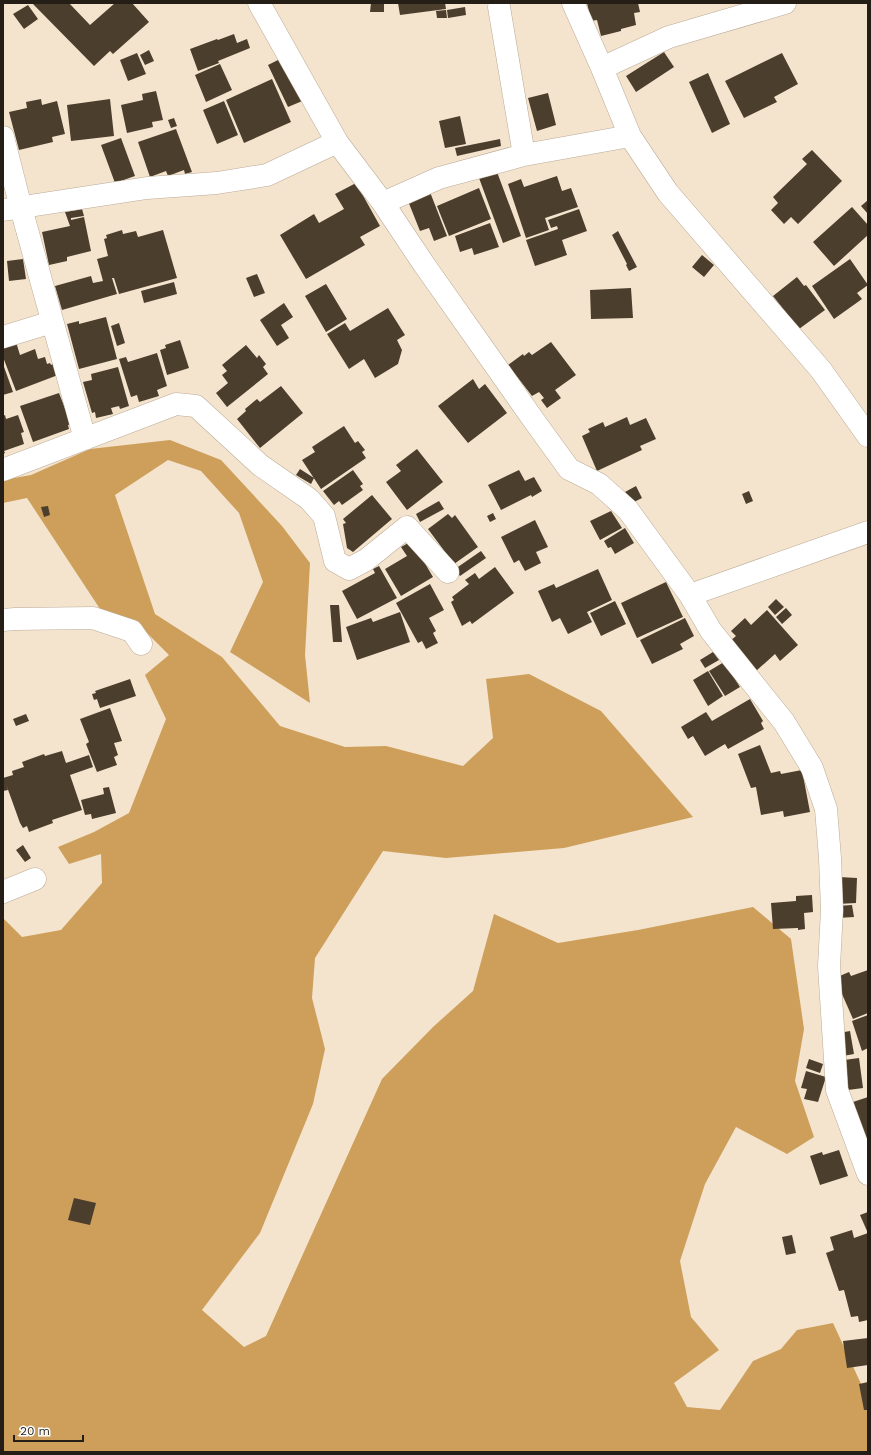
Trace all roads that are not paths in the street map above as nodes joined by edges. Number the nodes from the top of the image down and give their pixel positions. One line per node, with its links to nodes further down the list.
1 (259, 3): 8 (street)
2 (573, 3): 5 (street)
3 (785, 3): 5 (street)
4 (499, 7): 9 (street)
5 (602, 68): 6 (street)
6 (630, 136): 9 (street); 14 (street)
7 (3, 137): 11 (street)
8 (337, 142): 10 (street); 11 (street)
9 (524, 155): 10 (street)
10 (383, 203): 19 (street)
11 (12, 209): 12 (street)
12 (52, 322): 13 (street); 15 (street)
13 (3, 337)
14 (868, 436)
15 (85, 439): 16 (street); 18 (street)
16 (3, 470)
17 (868, 532): 19 (street)
18 (448, 572)
19 (690, 594): 24 (street)
20 (3, 620): 21 (street)
21 (141, 644)
22 (35, 879): 23 (street)
23 (3, 892)
24 (868, 1174)

